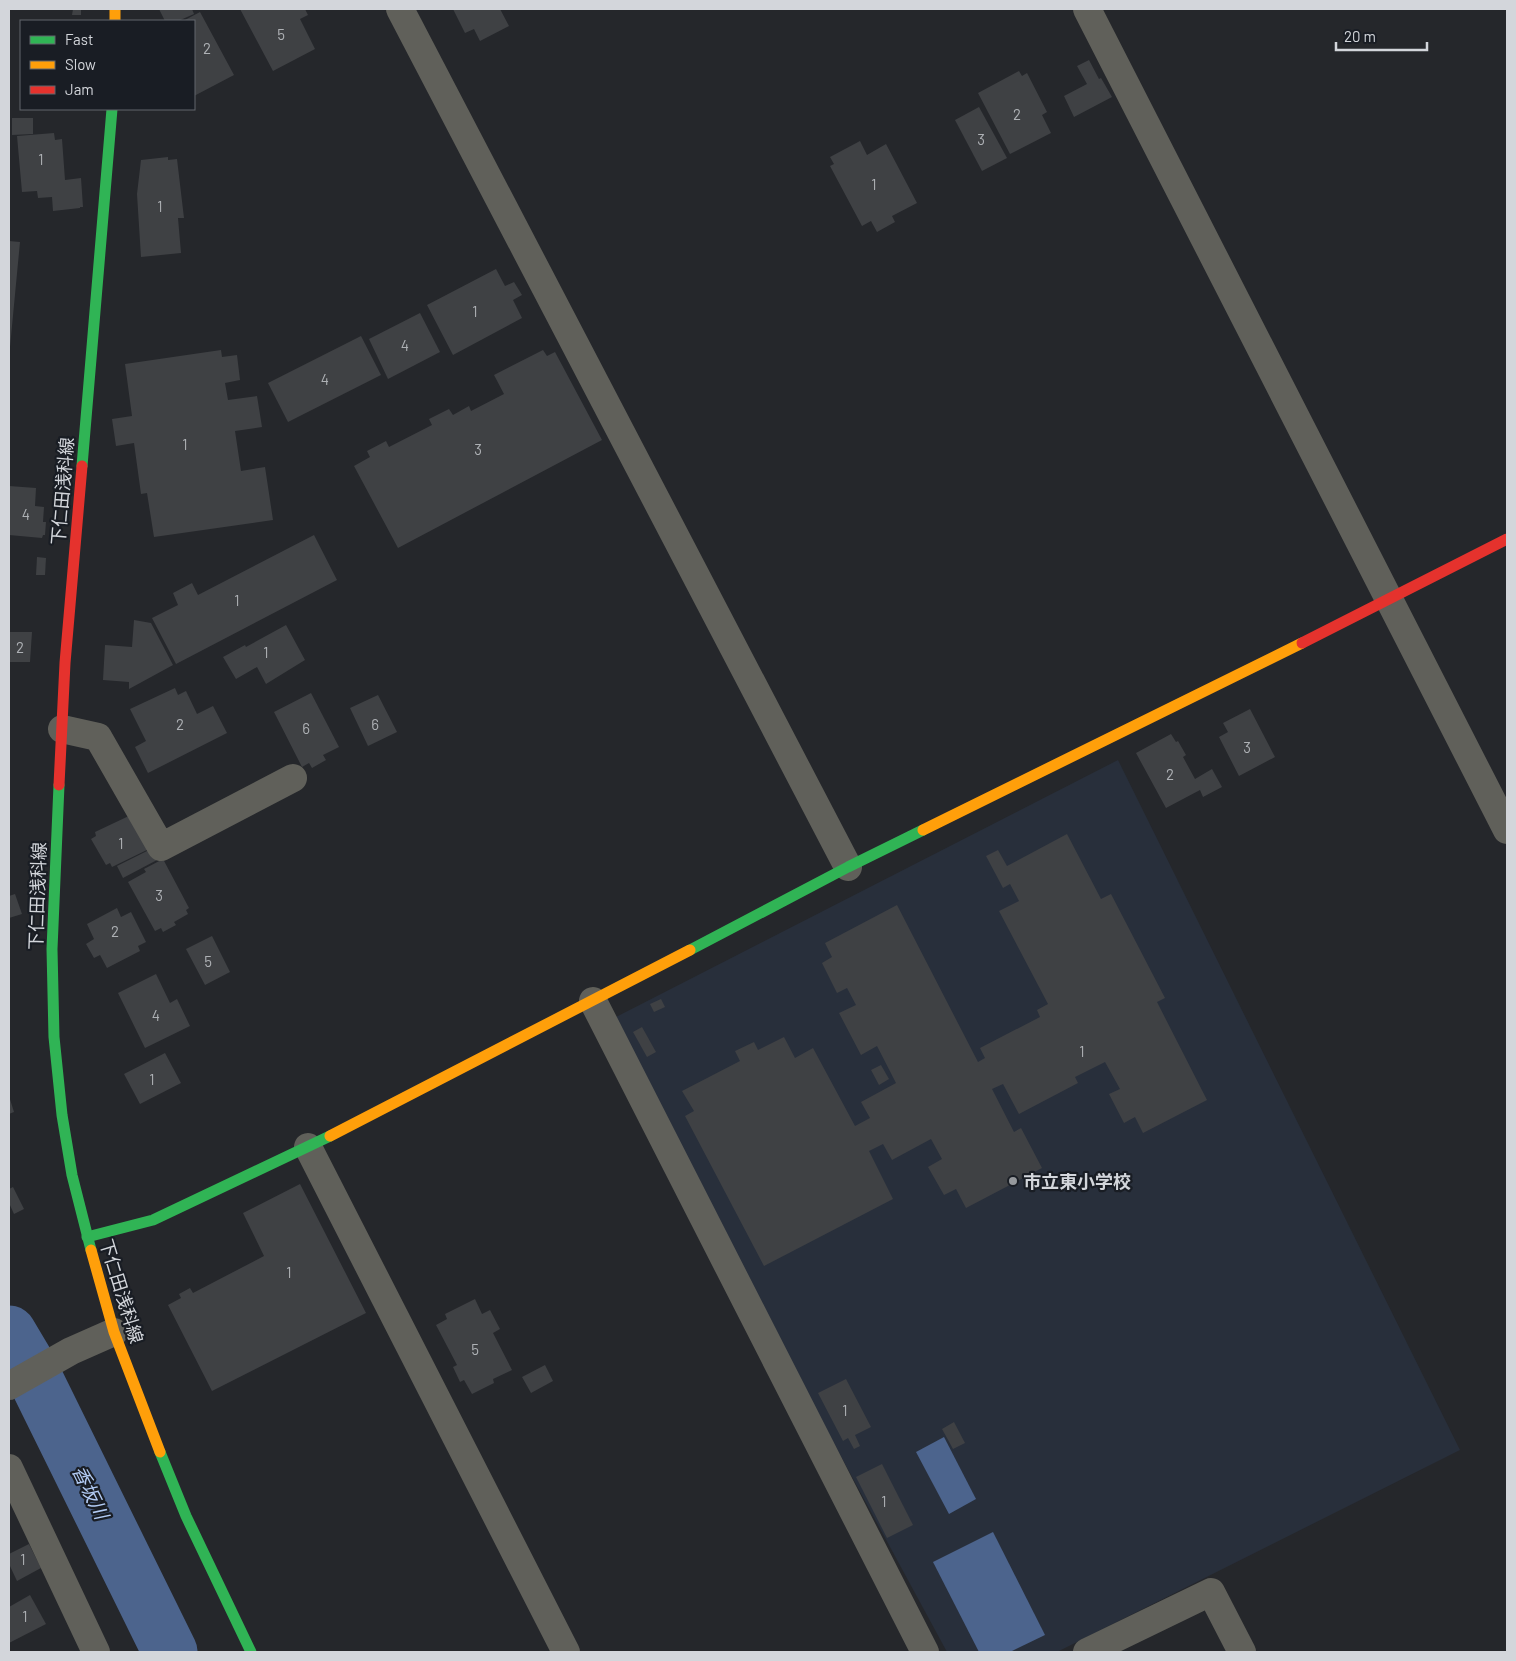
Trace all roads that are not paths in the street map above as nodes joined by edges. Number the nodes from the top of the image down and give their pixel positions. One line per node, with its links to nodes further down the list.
1 (400, 9): 9 (street)
2 (1087, 9): 5 (street)
3 (112, 110): 6 (main road, 下仁田浅科線)
4 (1507, 539): 5 (main road)
5 (1389, 600): 8 (street); 9 (main road)
6 (62, 729): 7 (street); 12 (main road, 下仁田浅科線)
7 (293, 778)
8 (1507, 830)
9 (848, 867): 10 (main road)
10 (594, 1001): 11 (main road); 19 (street)
11 (308, 1147): 12 (main road); 18 (street)
12 (87, 1237): 13 (main road, 下仁田浅科線)
13 (114, 1332): 14 (street); 17 (main road, 下仁田浅科線)
14 (9, 1386)
15 (9, 1468): 16 (street)
16 (96, 1652)
17 (251, 1652)
18 (566, 1652)
19 (925, 1652)
20 (1087, 1652): 21 (street)
21 (1242, 1652)

